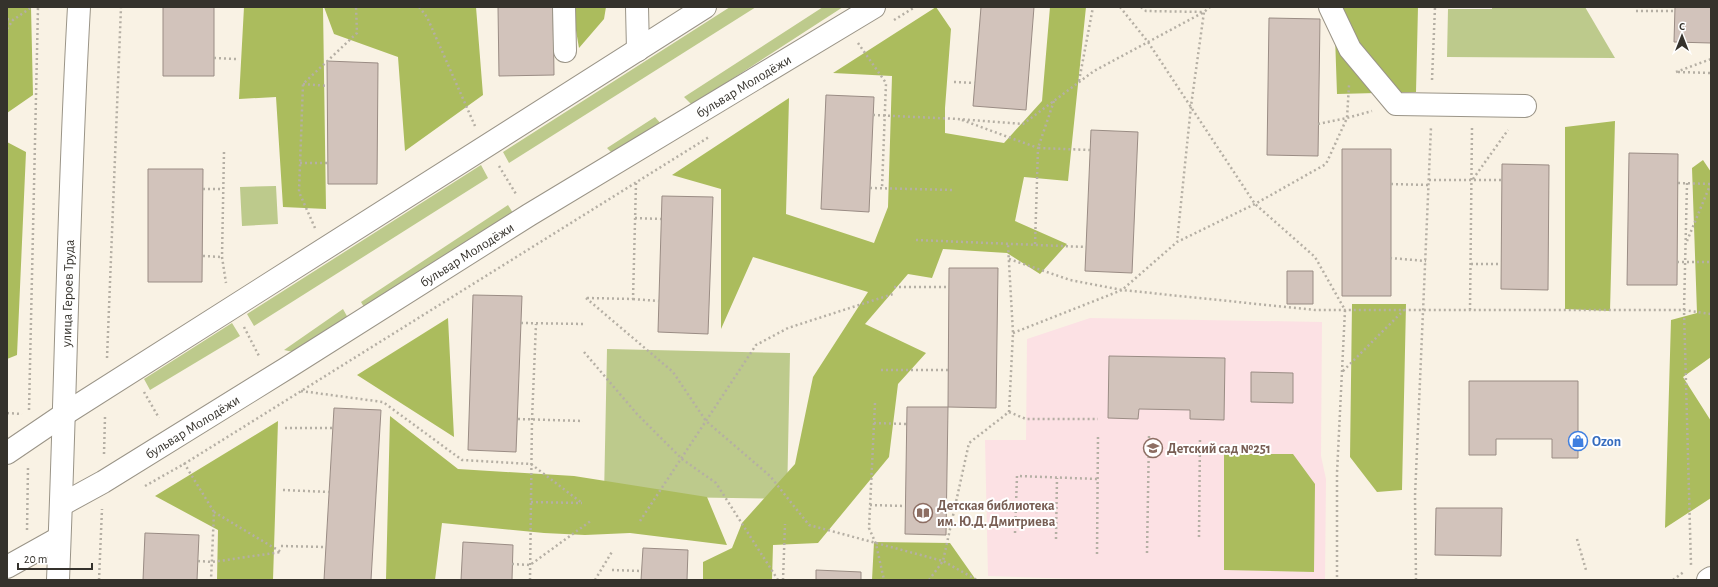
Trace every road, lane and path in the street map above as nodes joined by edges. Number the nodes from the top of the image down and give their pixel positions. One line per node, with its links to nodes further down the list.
1 (32, 7): 24 (path)
2 (38, 7): 124 (path)
3 (79, 7): 125 (street, улица Героев Труда)
4 (121, 7): 119 (path)
5 (356, 7): 41 (path)
6 (419, 7): 55 (path)
7 (564, 7): 33 (street)
8 (637, 7): 32 (street)
9 (705, 7): 32 (street)
10 (874, 7): 76 (street, бульвар Молодёжи)
11 (915, 7): 25 (path)
12 (1093, 7): 39 (path)
13 (1120, 7): 28 (path)
14 (1140, 7): 20 (path)
15 (1210, 7): 20 (path)
16 (1330, 7): 31 (street)
17 (1435, 7): 45 (path)
18 (1656, 7): 21 (path)
19 (1636, 11): 21 (path)
20 (1204, 12): 28 (path); 46 (path)
21 (1656, 12): 22 (path)
22 (1675, 12)
23 (7, 19): 24 (path)
24 (12, 20): 26 (path)
25 (889, 23)
26 (7, 29)
27 (864, 39): 29 (path)
28 (1148, 42): 39 (path); 46 (path)
29 (858, 43): 30 (path); 50 (path)
30 (851, 47)
31 (1350, 49): 44 (street); 51 (path)
32 (638, 50): 55 (street)
33 (565, 51)
34 (214, 58): 35 (path)
35 (236, 59)
36 (1711, 59): 37 (path)
37 (1711, 73)
38 (954, 82): 40 (path)
39 (1079, 82): 43 (path)
40 (975, 83)
41 (302, 84): 42 (path); 59 (path)
42 (328, 86)
43 (1054, 101): 52 (path); 56 (path)
44 (1396, 104): 45 (street); 51 (path)
45 (1431, 104): 47 (street); 61 (path)
46 (1191, 106): 75 (path); 81 (path)
47 (1472, 106): 48 (street); 62 (path)
48 (1525, 106): 62 (path)
49 (873, 115): 50 (path)
50 (886, 115): 52 (path); 71 (path)
51 (1347, 118): 53 (path); 75 (path)
52 (958, 119): 56 (path)
53 (1318, 124)
54 (710, 136): 64 (path)
55 (486, 146): 76 (path); 102 (street)
56 (1038, 148): 57 (path); 83 (path)
57 (1090, 150)
58 (224, 152): 73 (path)
59 (300, 163): 60 (path); 79 (path)
60 (328, 163)
61 (1429, 180): 62 (path); 69 (path)
62 (1473, 180): 63 (path); 94 (path)
63 (1502, 180)
64 (636, 183): 77 (path); 120 (path)
65 (1391, 184): 69 (path)
66 (1678, 184): 67 (path)
67 (1687, 184): 68 (path); 84 (path)
68 (1711, 184): 84 (path)
69 (1429, 185): 90 (path)
70 (870, 188): 71 (path)
71 (882, 188): 74 (path)
72 (203, 189): 73 (path)
73 (223, 189): 87 (path)
74 (954, 190)
75 (1255, 204): 81 (path); 103 (path)
76 (529, 215): 118 (street, бульвар Молодёжи)
77 (635, 218): 78 (path); 100 (path)
78 (661, 219)
79 (317, 232)
80 (916, 240): 82 (path)
81 (1177, 242): 98 (path)
82 (1008, 244): 83 (path); 89 (path)
83 (1035, 244): 85 (path)
84 (1686, 244): 92 (path)
85 (1086, 247)
86 (203, 256): 87 (path)
87 (222, 257): 102 (path)
88 (1390, 258): 90 (path)
89 (1009, 259): 98 (path); 112 (path)
90 (1426, 261): 105 (path)
91 (1677, 262): 92 (path)
92 (1685, 262): 93 (path); 107 (path)
93 (1711, 262)
94 (1471, 264): 95 (path); 106 (path)
95 (1501, 264)
96 (894, 287): 97 (path)
97 (949, 287)
98 (1122, 290): 103 (path); 112 (path)
99 (893, 294): 130 (path)
100 (634, 299): 101 (path); 130 (path)
101 (659, 301)
102 (234, 306): 116 (street); 118 (path)
103 (1345, 310): 104 (path); 117 (path)
104 (1405, 310): 105 (path); 117 (path)
105 (1424, 310): 106 (path); 195 (path)
106 (1470, 310): 107 (path)
107 (1684, 310): 108 (path); 179 (path)
108 (1711, 314)
109 (521, 323): 110 (path)
110 (536, 324): 111 (path); 127 (path)
111 (585, 324)
112 (1013, 333): 123 (path)
113 (584, 352): 142 (path)
114 (881, 370): 115 (path)
115 (948, 370)
116 (132, 372): 119 (street); 140 (path)
117 (1342, 372): 194 (path)
118 (270, 379): 121 (path); 140 (street, бульвар Молодёжи)
119 (106, 388): 125 (street); 147 (path)
120 (301, 390): 121 (path); 144 (path)
121 (281, 403): 143 (path)
122 (876, 403): 131 (path)
123 (1009, 412): 128 (path); 174 (path)
124 (7, 413)
125 (63, 415): 139 (street); 152 (street, улица Героев Труда)
126 (518, 419): 127 (path)
127 (532, 419): 129 (path); 144 (path)
128 (1098, 419)
129 (583, 421)
130 (706, 422): 142 (path); 166 (path)
131 (874, 423): 132 (path); 153 (path)
132 (906, 424)
133 (285, 428): 134 (path)
134 (333, 428)
135 (1098, 435): 146 (path)
136 (1149, 436): 170 (path)
137 (1200, 437): 162 (path)
138 (7, 438): 139 (street)
139 (29, 438): 141 (street); 172 (path)
140 (172, 439): 143 (path); 147 (street, бульвар Молодёжи)
141 (7, 453)
142 (682, 459): 159 (path); 189 (path)
143 (184, 464): 148 (path); 157 (path)
144 (531, 464): 151 (path); 151 (path)
145 (1058, 478): 146 (path); 161 (path); 164 (path)
146 (1098, 479): 171 (path)
147 (103, 482): 152 (street, бульвар Молодёжи); 156 (path)
148 (143, 488)
149 (283, 490): 150 (path)
150 (329, 492)
151 (531, 502): 177 (path)
152 (61, 505): 163 (street, улица Героев Труда)
153 (870, 505): 154 (path); 166 (path)
154 (905, 506)
155 (108, 507): 156 (path)
156 (102, 511): 185 (path)
157 (214, 512): 175 (path); 175 (path)
158 (592, 520): 177 (path)
159 (640, 521)
160 (785, 524): 190 (path)
161 (1015, 533)
162 (1199, 537)
163 (59, 538): 172 (street); 184 (street, улица Героев Труда)
164 (1056, 539)
165 (1577, 539): 181 (path)
166 (876, 544): 174 (path); 191 (path)
167 (281, 546): 168 (path)
168 (326, 547)
169 (613, 550): 188 (path)
170 (1147, 553)
171 (1097, 554)
172 (27, 556): 178 (street)
173 (198, 561): 175 (path)
174 (943, 561): 192 (path); 193 (path)
175 (212, 562): 186 (path)
176 (512, 564): 177 (path)
177 (530, 565): 187 (path)
178 (7, 567)
179 (1691, 567)
180 (612, 570): 182 (path)
181 (1586, 570)
182 (642, 571)
183 (1711, 578): 196 (street)
184 (58, 580)
185 (99, 580)
186 (212, 580)
187 (530, 580)
188 (595, 580)
189 (778, 580)
190 (783, 580)
191 (884, 580)
192 (929, 580)
193 (977, 580)
194 (1338, 580)
195 (1416, 580)
196 (1708, 580)

